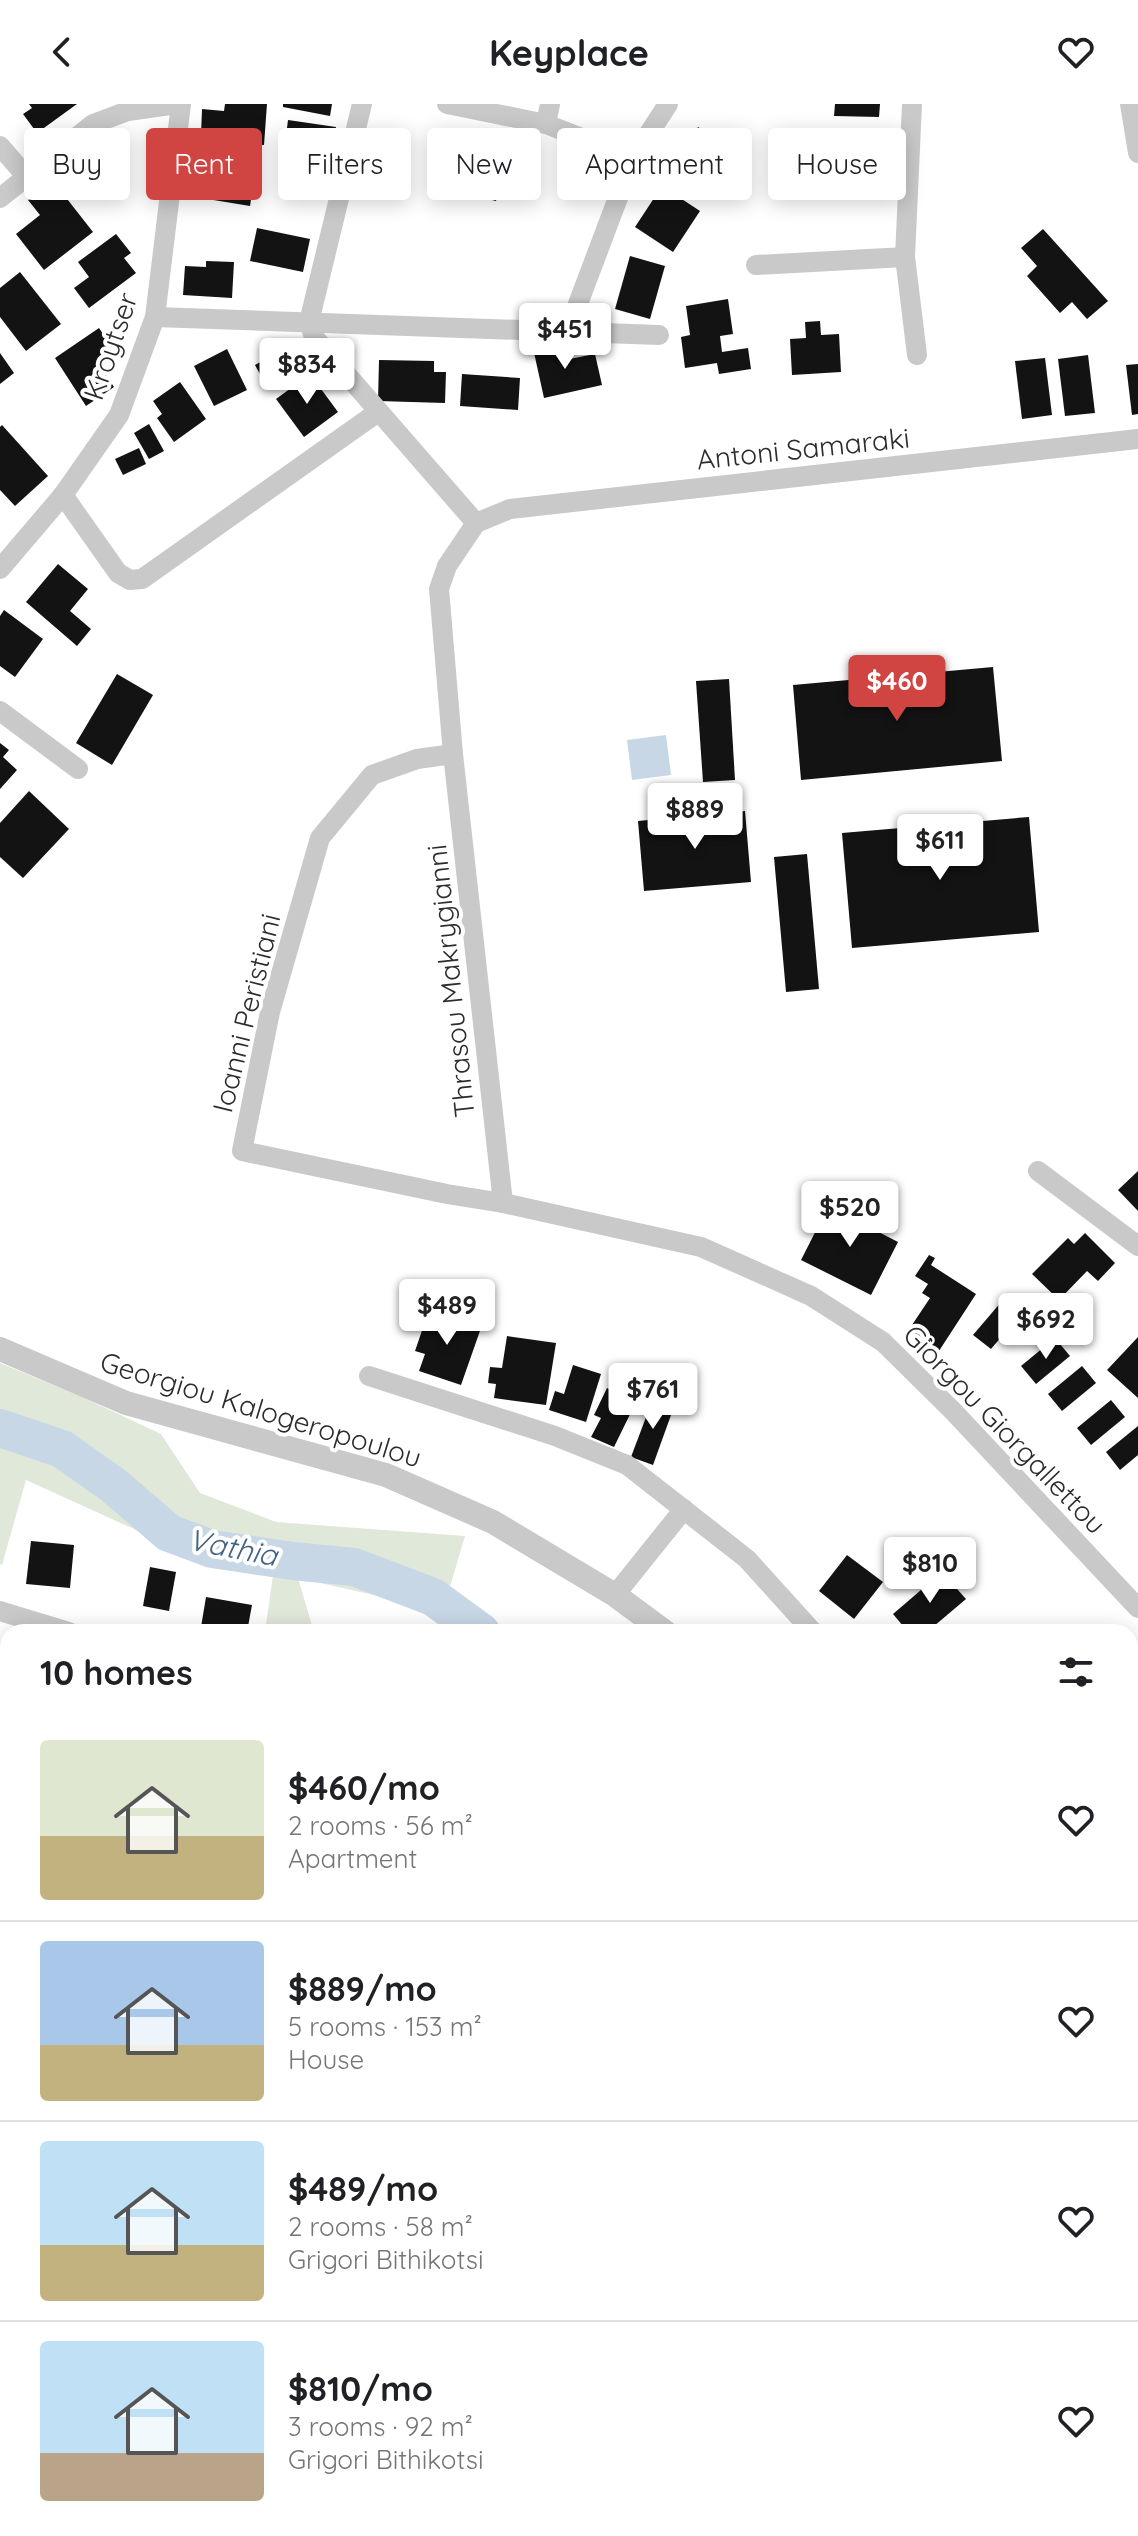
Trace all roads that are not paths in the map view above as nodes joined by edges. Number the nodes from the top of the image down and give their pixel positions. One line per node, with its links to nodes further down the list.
1 (179, 104): 8 (street); 19 (street, Kroytser)
2 (362, 104): 20 (street)
3 (447, 104): 7 (street)
4 (668, 104): 10 (street)
5 (912, 104): 17 (street)
6 (1130, 104): 12 (street)
7 (548, 114): 9 (street)
8 (88, 128)
9 (575, 128)
10 (652, 128)
11 (0, 146): 13 (street)
12 (1138, 153)
13 (24, 174)
14 (24, 178): 15 (street)
15 (0, 198)
16 (617, 200): 21 (street)
17 (905, 257): 18 (street); 23 (street)
18 (756, 265)
19 (155, 317): 20 (street); 26 (street, Kroytser)
20 (309, 322): 21 (street); 24 (street)
21 (567, 333): 22 (street)
22 (659, 335)
23 (917, 355)
24 (378, 412): 26 (street); 27 (street)
25 (1138, 439): 27 (street, Antoni Samaraki)
26 (63, 495): 28 (street, Kroytser)
27 (476, 523): 30 (street, Thrasou Makrygianni)
28 (0, 569)
29 (0, 711): 31 (street)
30 (453, 754): 33 (street, Thrasou Makrygianni); 33 (street, Ioanni Peristiani)
31 (78, 769)
32 (1038, 1171): 34 (street)
33 (503, 1203): 39 (street, Giorgou Giorgallettou)
34 (1138, 1246)
35 (0, 1349): 38 (street, Georgiou Kalogeropoulou)
36 (369, 1376): 37 (street)
37 (684, 1509): 38 (street); 43 (street)
38 (615, 1595): 42 (street, Georgiou Kalogeropoulou)
39 (1138, 1608)
40 (0, 1611): 41 (street)
41 (43, 1624)
42 (654, 1624)
43 (806, 1624)

